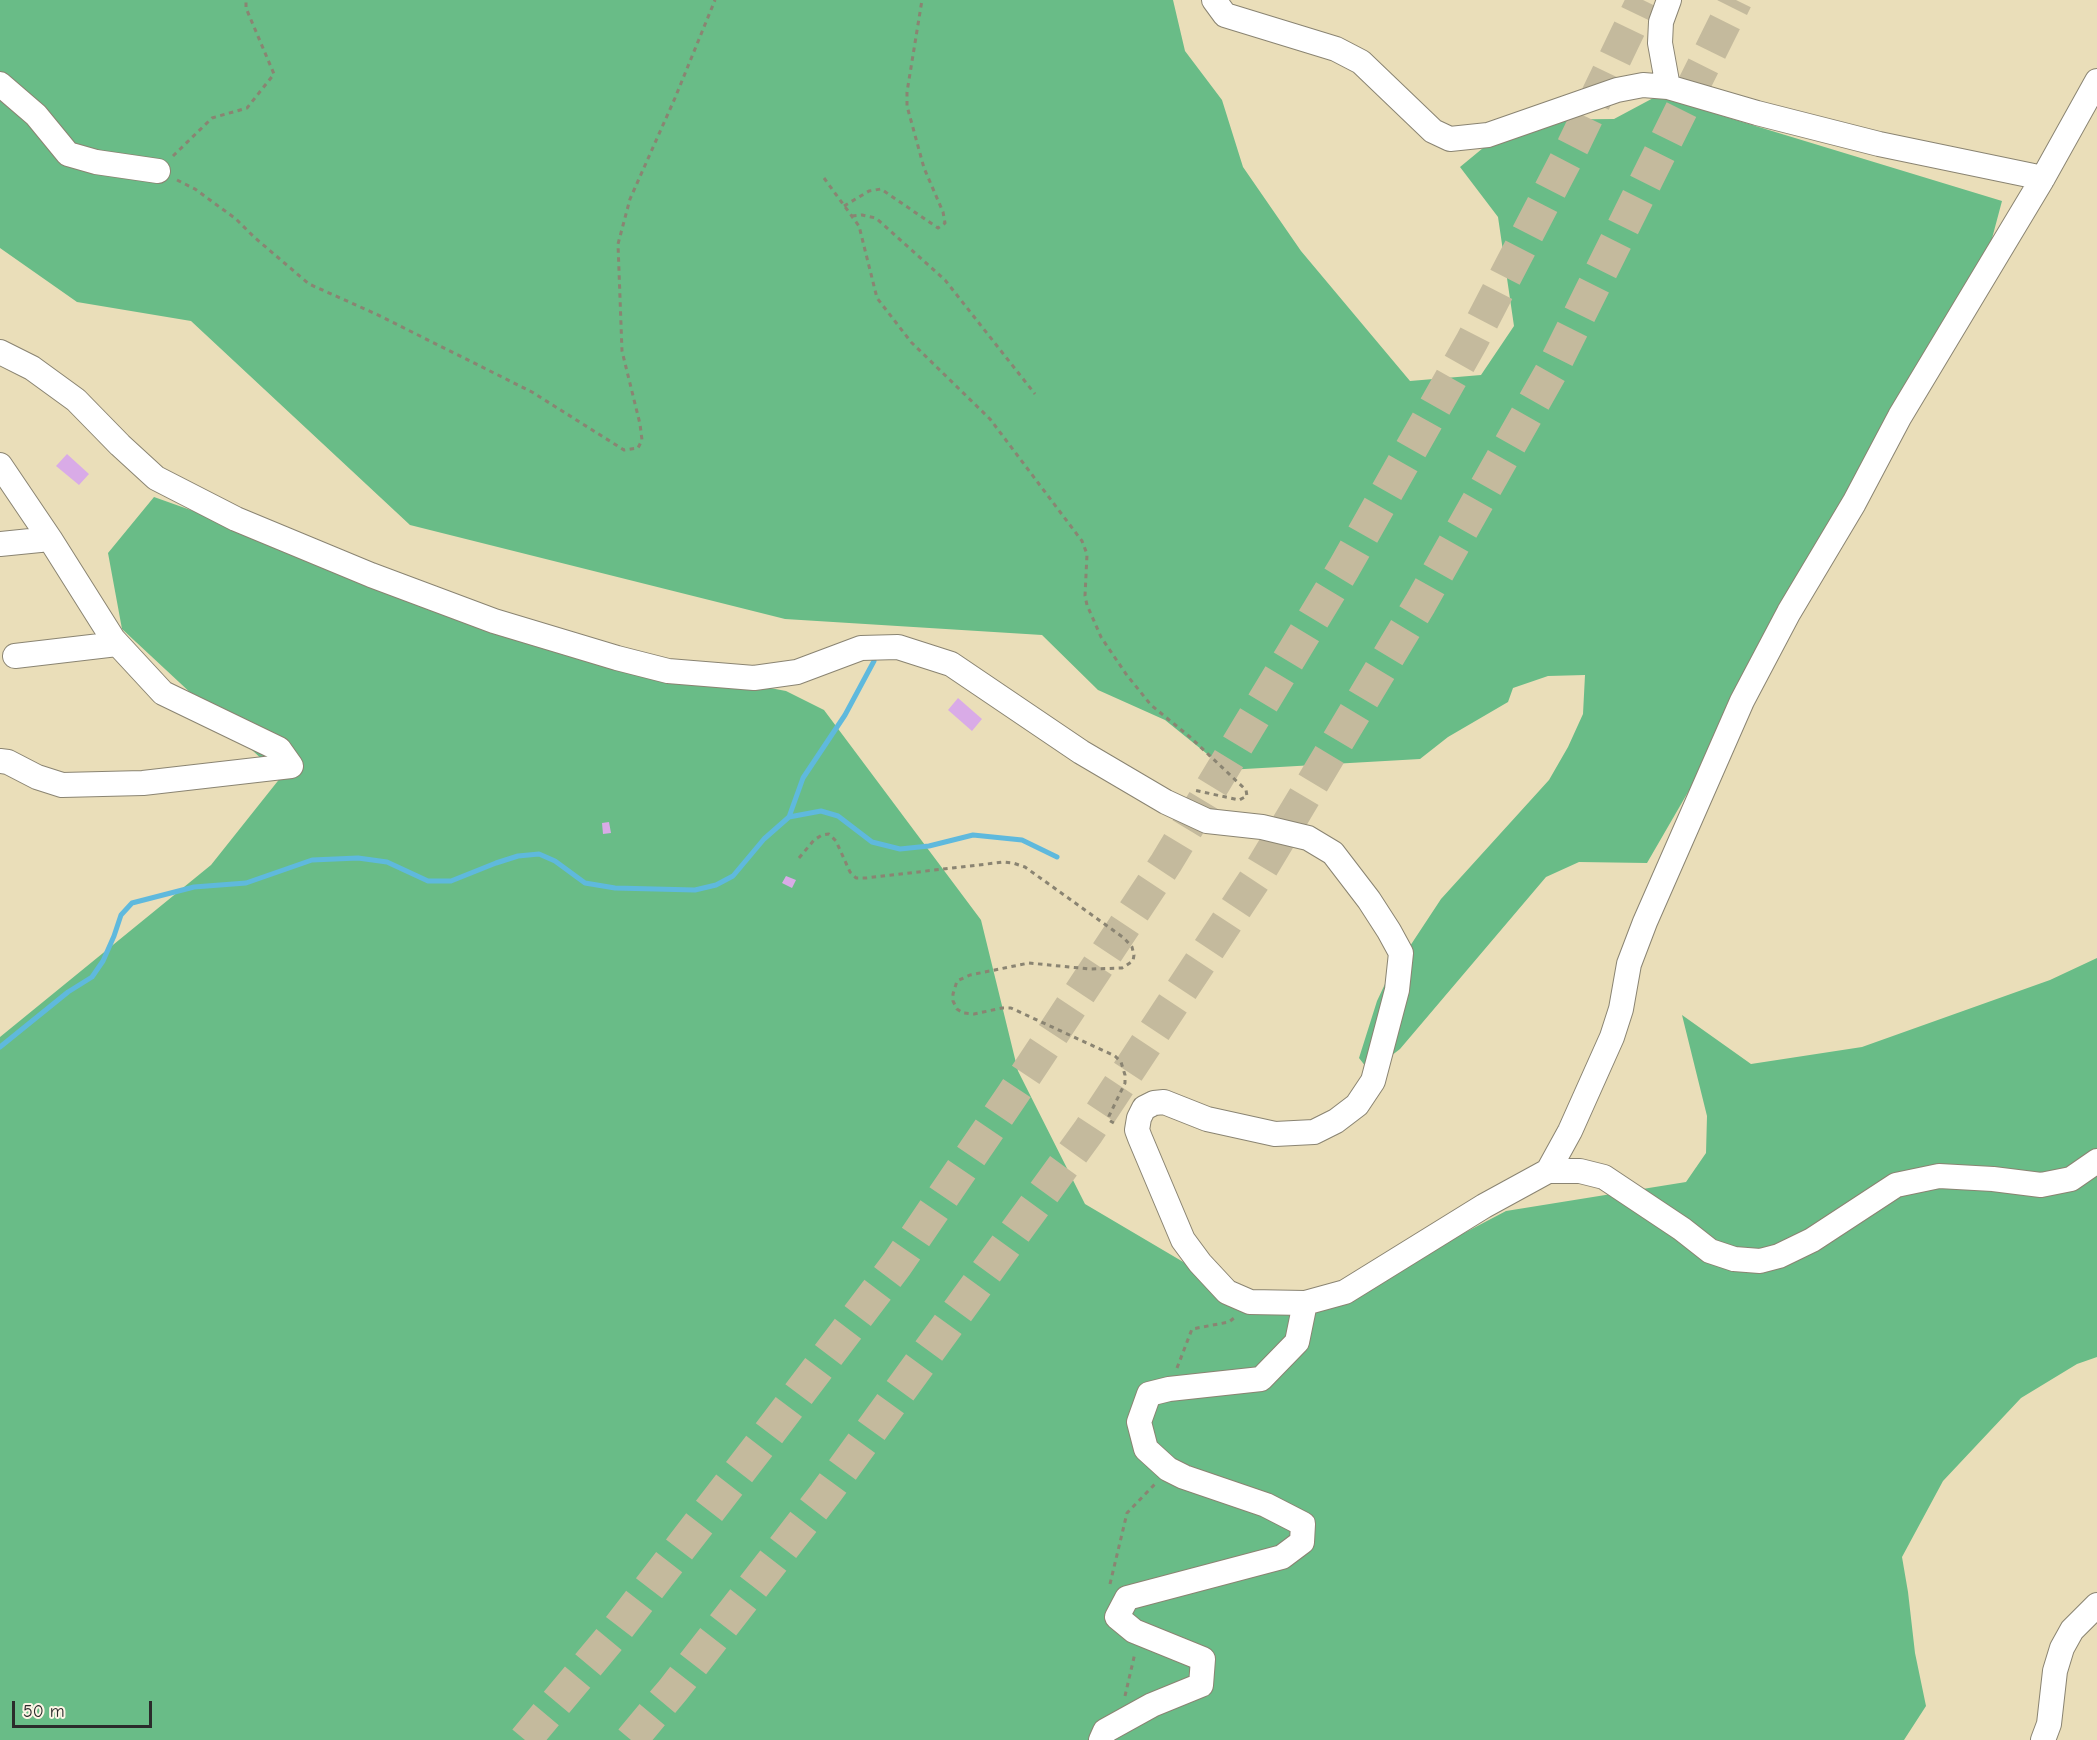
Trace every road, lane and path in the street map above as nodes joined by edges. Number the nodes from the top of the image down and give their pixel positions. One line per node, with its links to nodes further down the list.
1 (246, 0): 9 (path)
2 (715, 0): 9 (path)
3 (922, 0): 12 (path)
4 (1214, 0): 8 (street)
5 (1669, 0): 8 (street)
6 (2097, 81): 11 (street)
7 (0, 84): 9 (street)
8 (1668, 87): 11 (street)
9 (158, 171)
10 (824, 178): 12 (path)
11 (2043, 178): 26 (street)
12 (844, 206): 13 (path)
13 (852, 216): 15 (path); 22 (path)
14 (0, 352): 24 (street)
15 (1035, 394)
16 (0, 465): 17 (street)
17 (50, 539): 18 (street); 19 (street)
18 (0, 544)
19 (117, 644): 20 (street); 21 (street)
20 (15, 656)
21 (0, 761)
22 (1186, 788)
23 (799, 858): 24 (path)
24 (1140, 1138): 27 (street)
25 (2097, 1161): 26 (street)
26 (1548, 1171): 28 (street)
27 (1250, 1302): 28 (street); 29 (path)
28 (1305, 1303): 29 (street)
29 (1168, 1389): 31 (street)
30 (2097, 1605): 32 (street)
31 (1101, 1740)
32 (2043, 1740)

